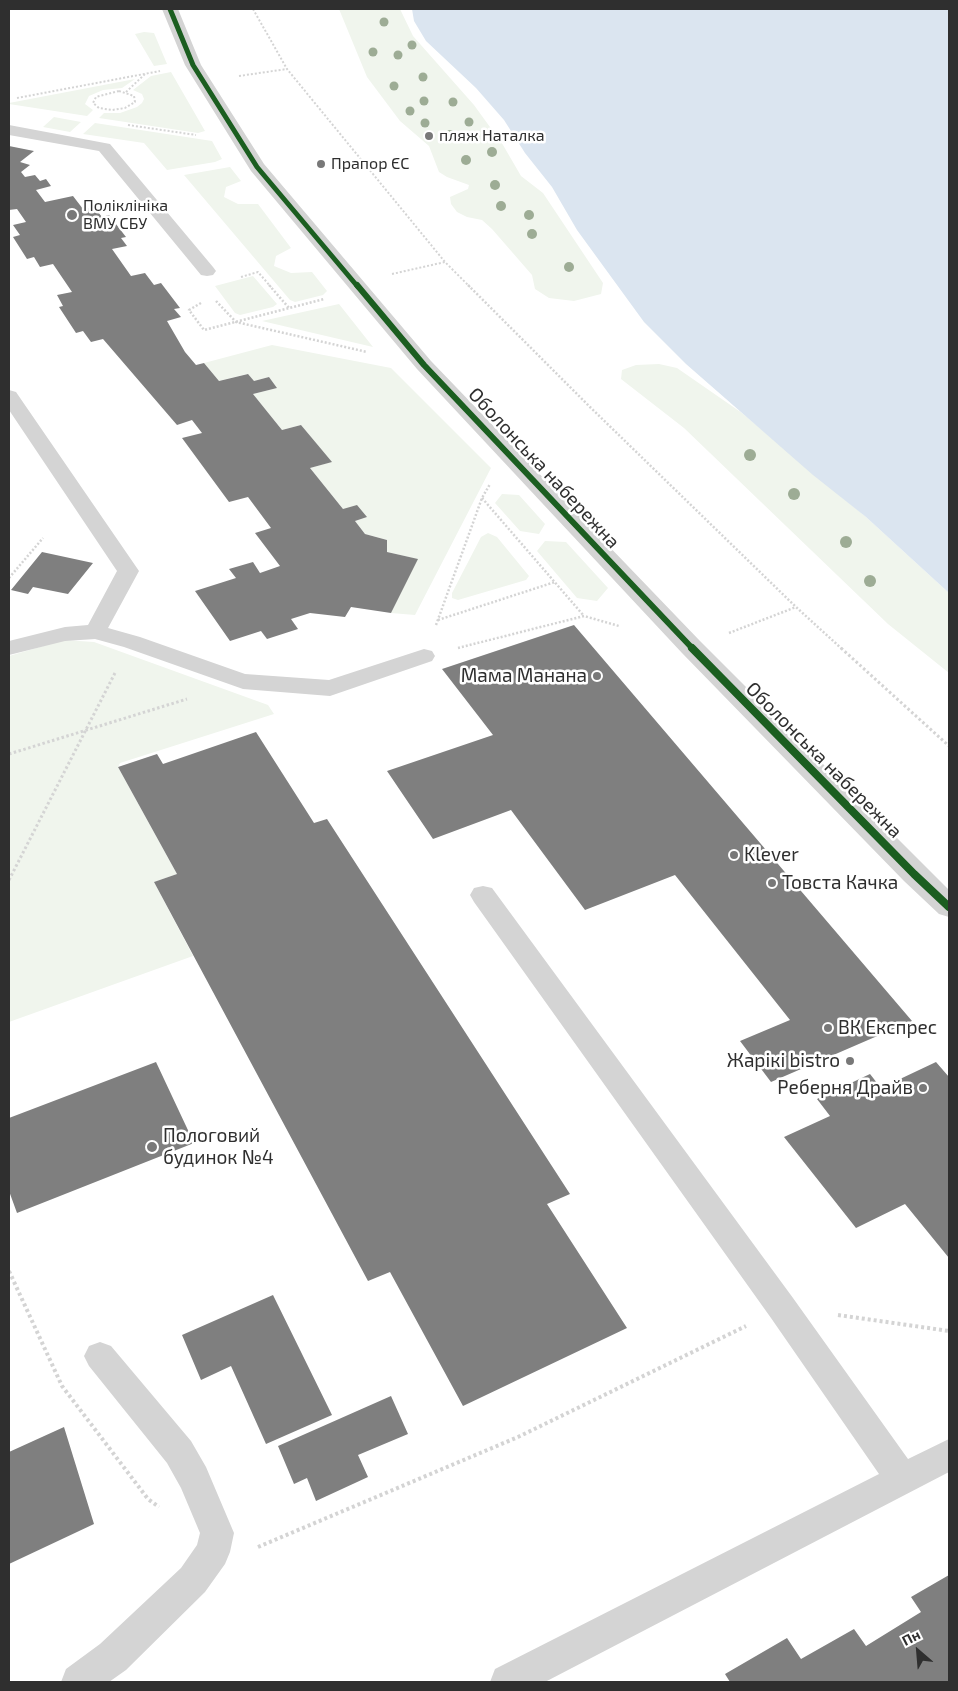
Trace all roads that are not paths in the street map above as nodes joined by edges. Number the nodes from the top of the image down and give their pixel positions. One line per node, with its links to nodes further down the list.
1 (170, 9): 9 (street, Оболонська набережна)
2 (9, 130): 3 (lane)
3 (207, 271)
4 (9, 396): 5 (lane)
5 (95, 632): 6 (lane); 7 (lane)
6 (9, 648)
7 (424, 656)
8 (483, 895): 12 (lane)
9 (949, 907)
10 (100, 1356): 13 (lane)
11 (949, 1455): 12 (lane)
12 (902, 1479): 14 (lane)
13 (80, 1682)
14 (508, 1682)

